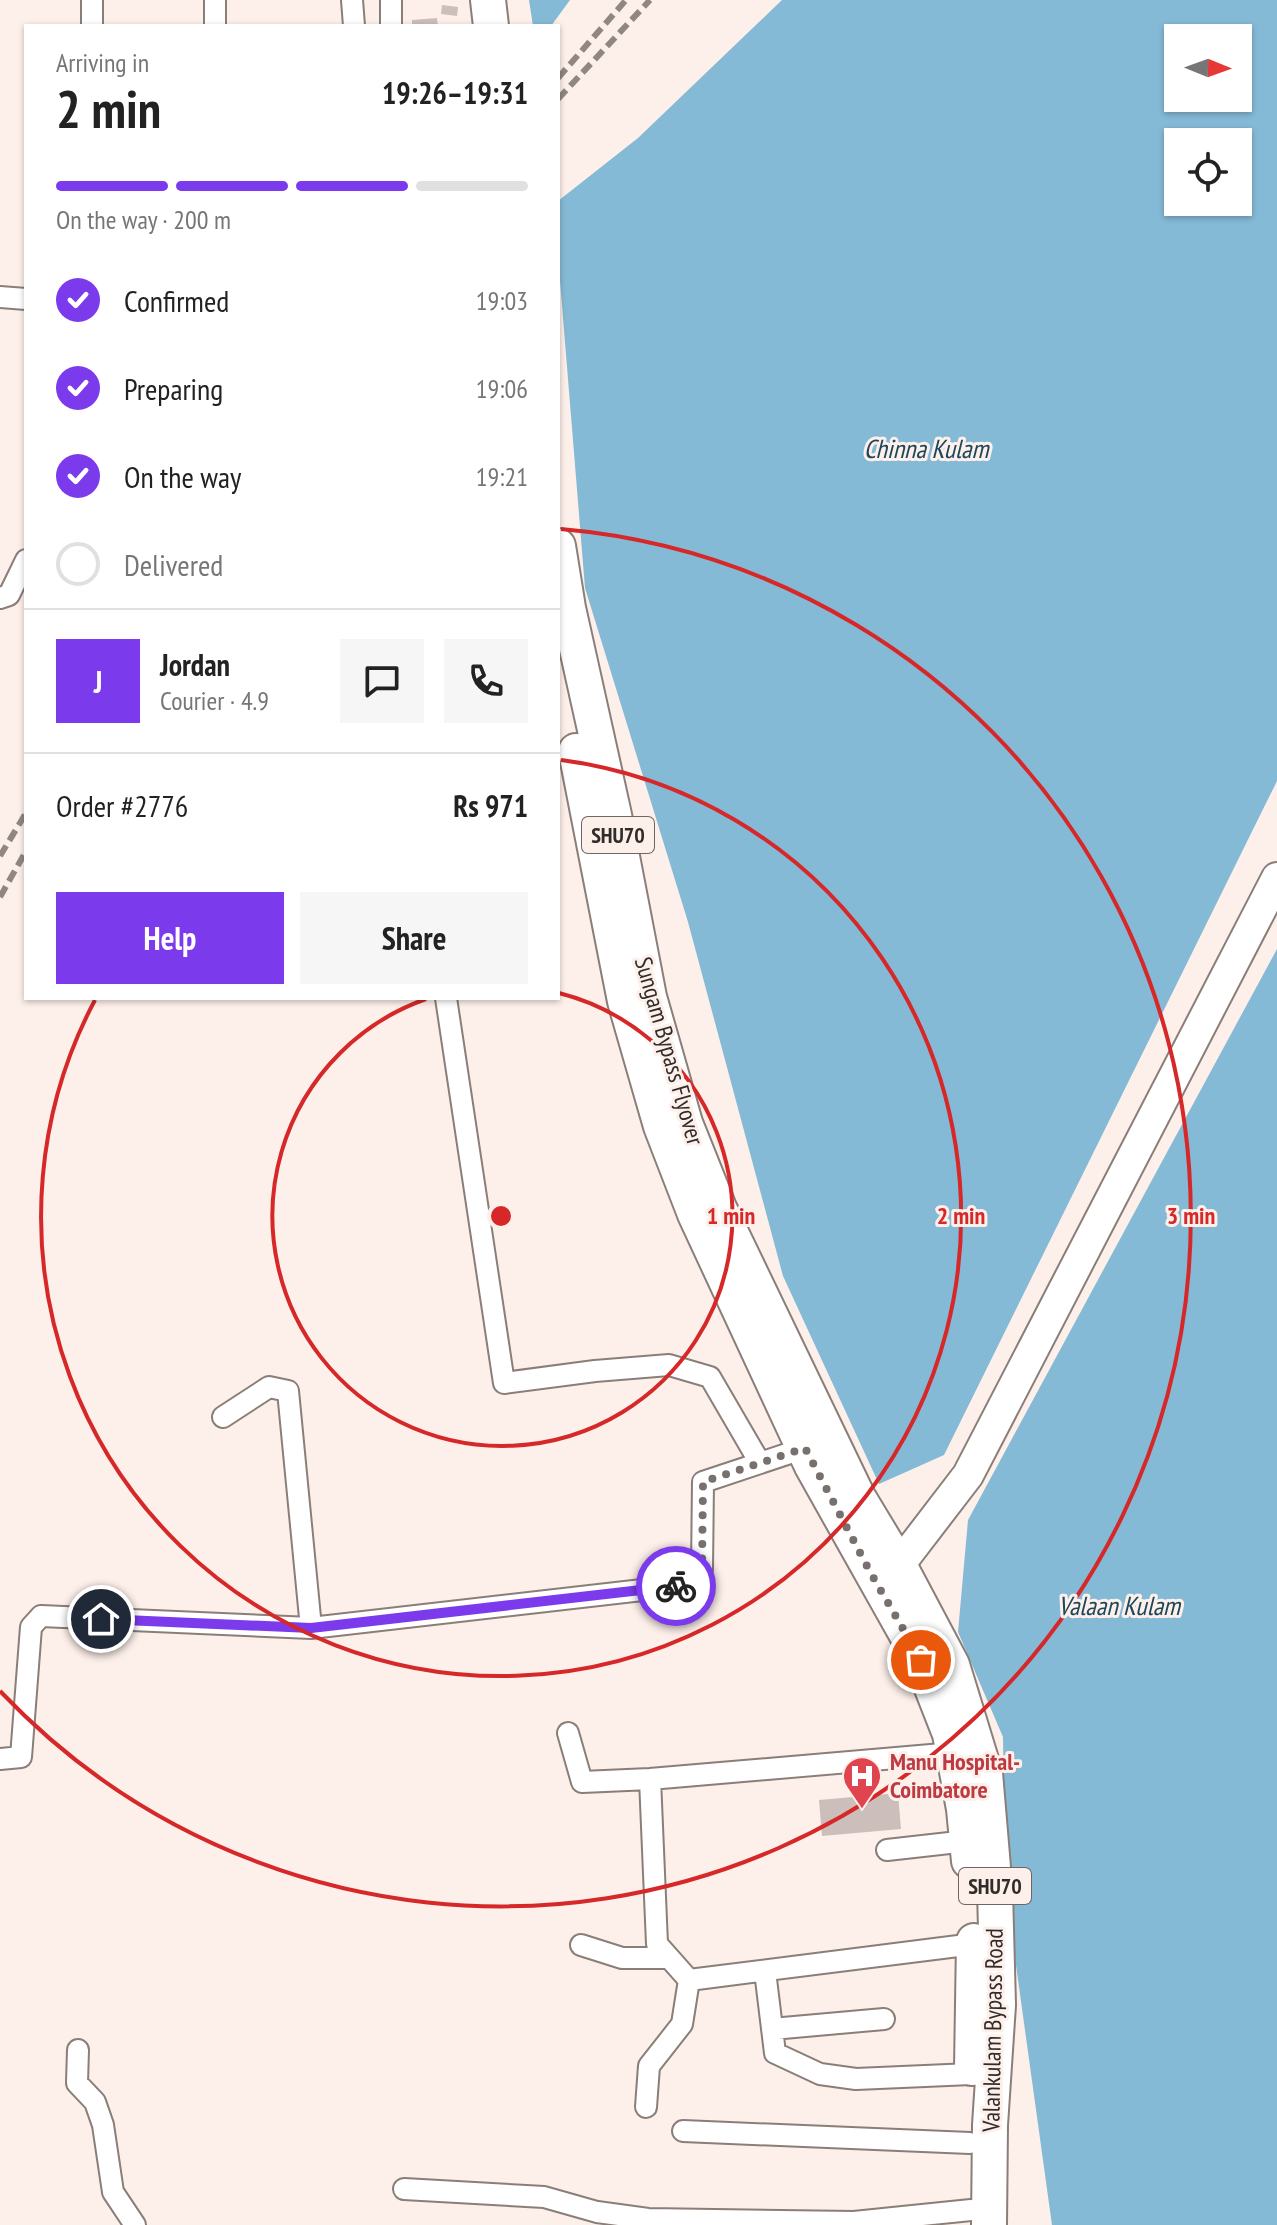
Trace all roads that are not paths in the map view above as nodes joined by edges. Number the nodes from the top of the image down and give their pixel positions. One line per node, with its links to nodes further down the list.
1 (92, 0): 7 (street)
2 (215, 0): 8 (street)
3 (352, 0): 9 (street)
4 (391, 0): 10 (street)
5 (488, 0): 11 (main road)
6 (510, 0): 12 (main road)
7 (92, 24)
8 (215, 24)
9 (354, 24)
10 (391, 24)
11 (491, 24)
12 (513, 24)
13 (0, 297): 14 (street)
14 (24, 299)
15 (560, 558): 21 (main road, Sungam Bypass Flyover / SHU70)
16 (24, 564): 17 (street)
17 (0, 598)
18 (560, 679): 21 (main road, Sungam Bypass Flyover / SHU70)
19 (1277, 878): 25 (street)
20 (446, 1000): 24 (street)
21 (673, 1124): 23 (main road, Sungam Bypass Flyover / SHU70); 25 (main road, Sungam Bypass Flyover / SHU70)
22 (223, 1417): 26 (street)
23 (805, 1448): 24 (street); 25 (main road, Sungam Bypass Flyover / SHU70)
24 (760, 1463): 26 (street)
25 (888, 1574): 28 (main road, Valankulam Bypass Road / SHU70); 46 (main road, Valankulam Bypass Road / SHU70)
26 (311, 1628): 29 (street)
27 (568, 1733): 30 (street)
28 (954, 1753): 30 (street); 31 (main road, Valankulam Bypass Road / SHU70)
29 (0, 1759)
30 (650, 1779): 35 (street)
31 (967, 1841): 32 (street); 33 (main road, Valankulam Bypass Road / SHU70)
32 (887, 1850)
33 (974, 1944): 36 (street); 41 (main road, Valankulam Bypass Road / SHU70)
34 (581, 1945): 35 (street)
35 (669, 1958): 37 (street)
36 (765, 1971): 37 (street); 39 (street)
37 (689, 1980): 42 (street)
38 (884, 2019): 39 (street)
39 (772, 2029): 41 (street)
40 (78, 2050): 48 (street)
41 (971, 2074): 44 (main road, Valankulam Bypass Road / SHU70)
42 (646, 2107)
43 (683, 2131): 44 (street)
44 (970, 2143): 46 (main road, Valankulam Bypass Road / SHU70)
45 (404, 2189): 47 (street)
46 (977, 2220): 47 (street)
47 (648, 2222)
48 (135, 2225)

